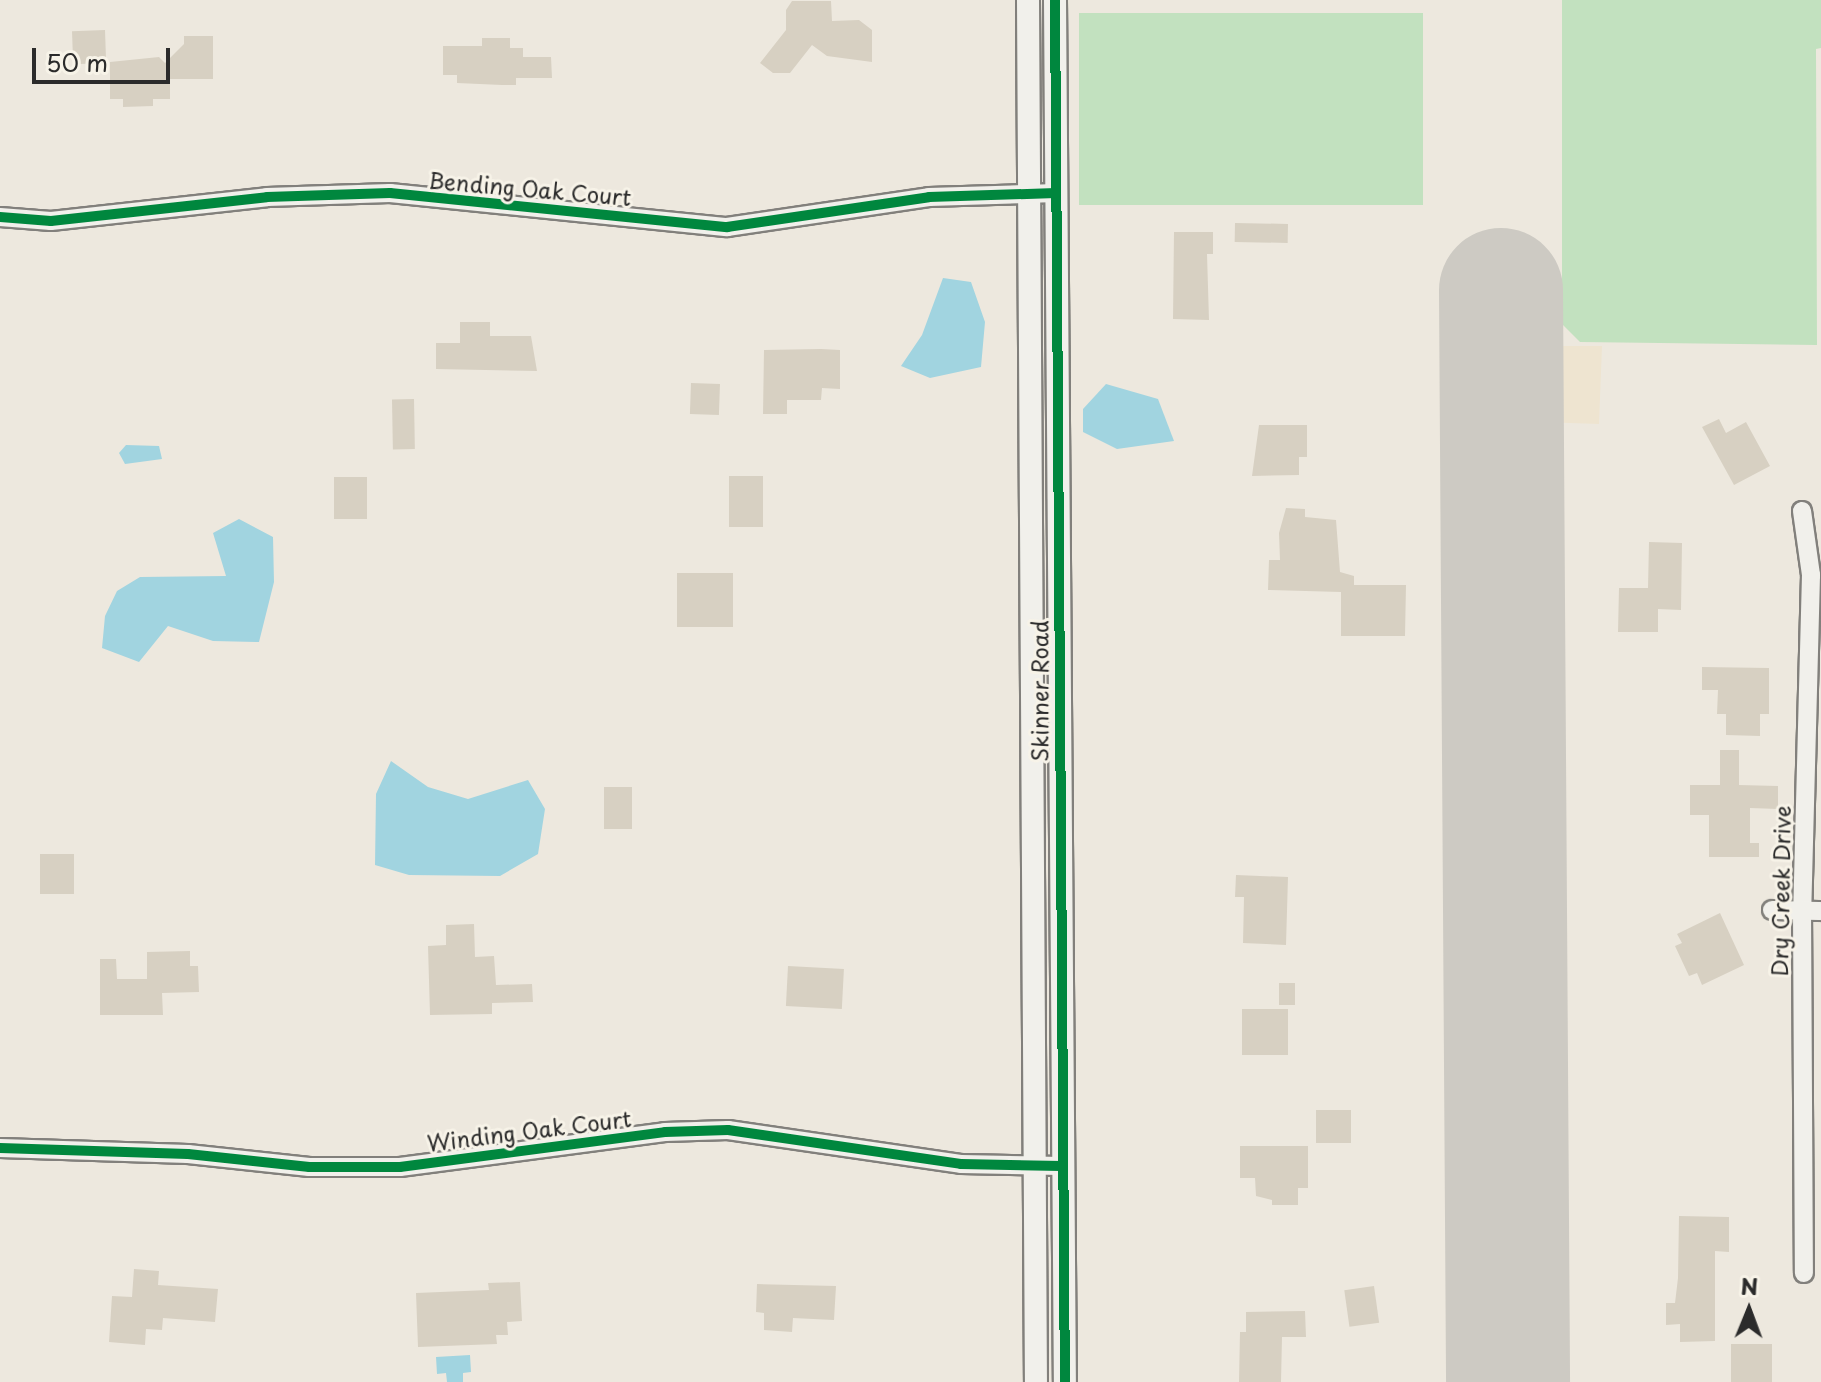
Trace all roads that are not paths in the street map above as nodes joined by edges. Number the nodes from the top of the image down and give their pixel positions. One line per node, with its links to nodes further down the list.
1 (1028, 0): 3 (street, Skinner Road)
2 (1055, 0): 4 (street, Skinner Road)
3 (1029, 192): 4 (street, Bending Oak Court); 5 (street, Bending Oak Court); 10 (street, Skinner Road)
4 (1056, 193): 11 (street, Skinner Road)
5 (0, 217)
6 (1802, 511): 8 (street, Dry Creek Drive)
7 (1772, 910): 8 (street)
8 (1812, 910): 12 (street, Dry Creek Drive)
9 (0, 1148): 10 (street, Winding Oak Court)
10 (1033, 1166): 11 (street, Winding Oak Court); 13 (street, Skinner Road)
11 (1061, 1166): 14 (street, Skinner Road)
12 (1804, 1273)
13 (1036, 1382)
14 (1065, 1382)

